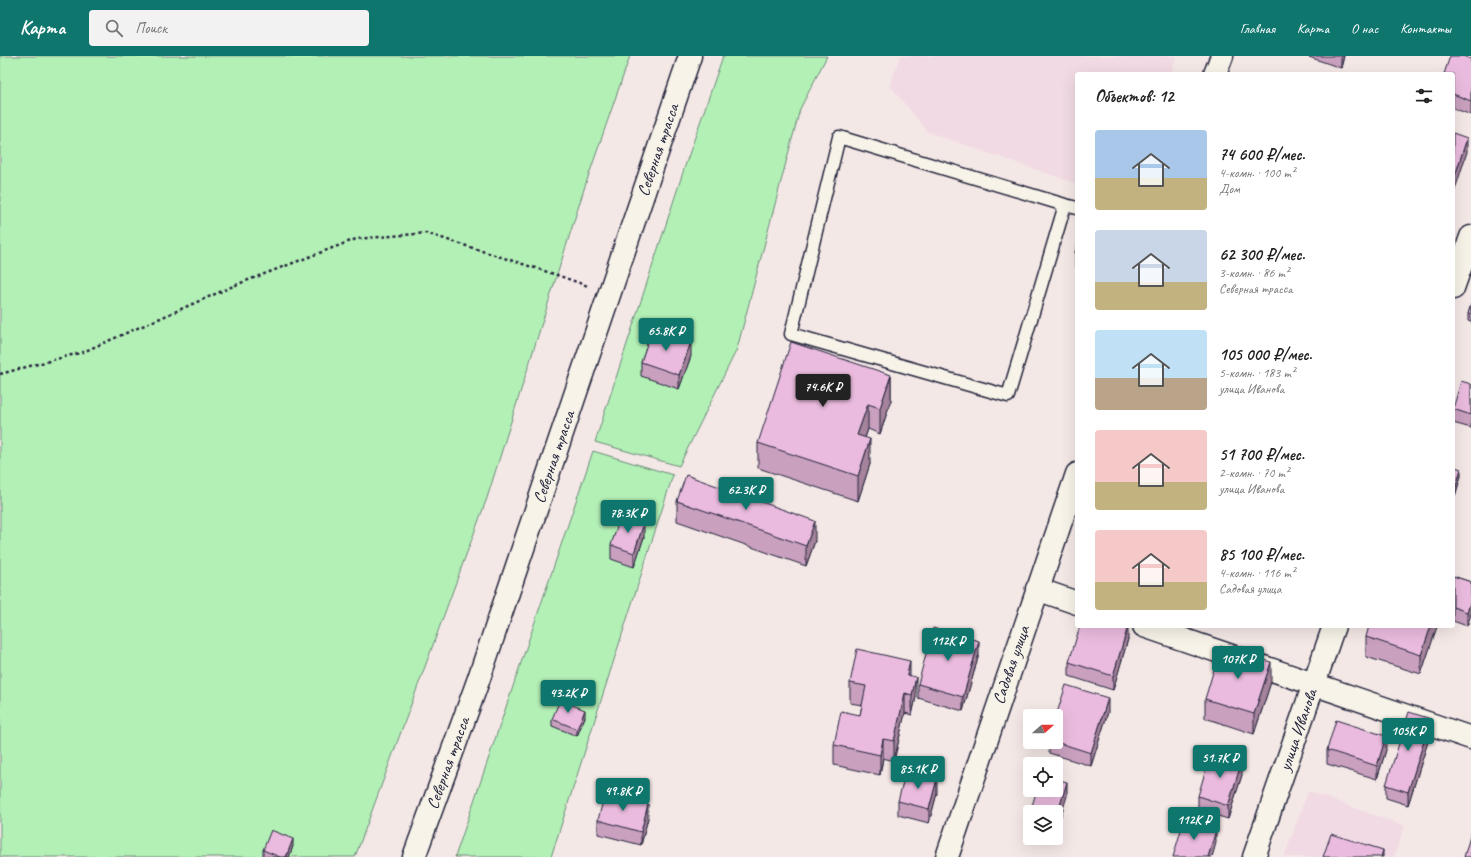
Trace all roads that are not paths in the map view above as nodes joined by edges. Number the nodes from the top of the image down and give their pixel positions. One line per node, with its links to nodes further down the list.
1 (690, 56): 15 (street, Северная трасса)
2 (1222, 56): 3 (street)
3 (1216, 72)
4 (1065, 205): 4 (lane); 5 (lane)
5 (1075, 208)
6 (1471, 237): 7 (street)
7 (1455, 282)
8 (1075, 480): 9 (street, Садовая улица)
9 (1037, 589): 10 (street); 16 (street, Садовая улица)
10 (1075, 602)
11 (1150, 628): 13 (street)
12 (1333, 628): 13 (street, улица Иванова)
13 (1314, 685): 14 (street); 17 (street, улица Иванова)
14 (1471, 738)
15 (414, 857)
16 (947, 857)
17 (1254, 857)

